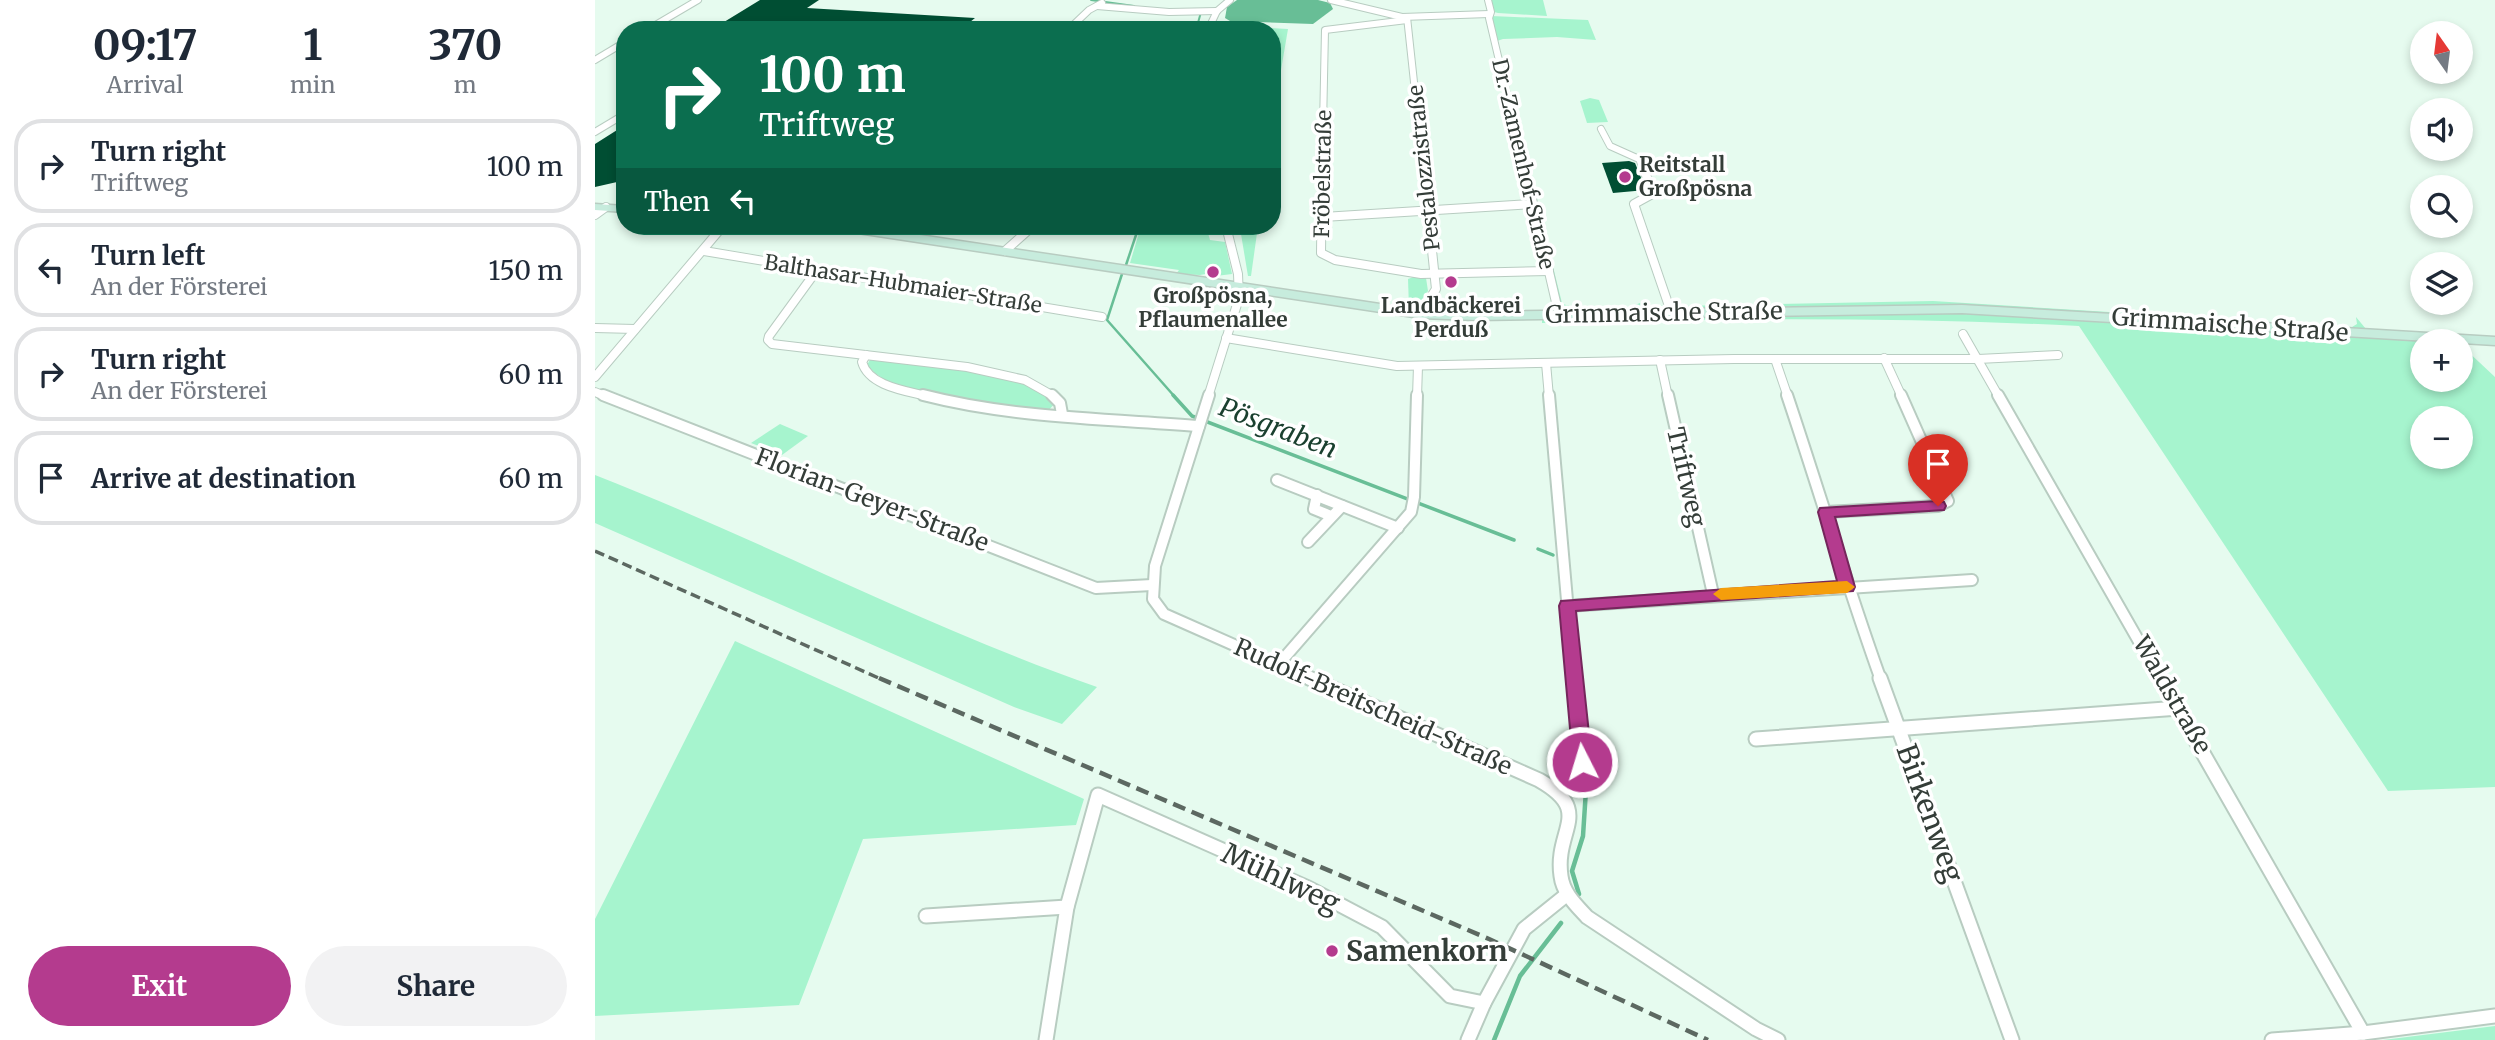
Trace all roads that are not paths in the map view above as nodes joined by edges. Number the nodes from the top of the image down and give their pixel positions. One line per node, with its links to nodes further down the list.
1 (698, 0): 9 (street)
2 (1230, 0): 6 (street)
3 (1331, 0): 8 (street)
4 (1488, 0): 7 (street, Dr.-Zamenhof-Straße)
5 (1103, 2): 6 (street); 10 (street)
6 (1217, 10): 11 (street)
7 (1489, 14): 8 (street); 17 (street, Dr.-Zamenhof-Straße)
8 (1407, 18): 19 (street, Pestalozzistraße); 21 (street, Fröbelstraße)
9 (662, 21)
10 (1079, 21)
11 (1212, 21)
12 (616, 47): 13 (street)
13 (595, 60)
14 (616, 119): 16 (street)
15 (1601, 129): 32 (street)
16 (595, 132)
17 (1532, 204): 19 (street); 29 (street, Dr.-Zamenhof-Straße)
18 (600, 207): 20 (street)
19 (1429, 211): 21 (street); 30 (street, Pestalozzistraße)
20 (595, 215)
21 (1323, 217): 30 (street, Fröbelstraße)
22 (716, 235): 26 (street)
23 (915, 235): 27 (main road, Grimmaische Straße)
24 (1023, 235): 27 (street)
25 (1228, 235): 31 (street)
26 (704, 251): 28 (street, Balthasar-Hubmaier-Straße); 37 (street)
27 (1005, 251): 31 (main road, Grimmaische Straße)
28 (817, 270): 35 (street, Balthasar-Hubmaier-Straße); 41 (street)
29 (1549, 271): 30 (street, Fröbelstraße); 34 (street, Dr.-Zamenhof-Straße)
30 (1433, 274): 33 (street, Pestalozzistraße)
31 (1239, 288): 33 (main road, Grimmaische Straße); 39 (street)
32 (1671, 312): 34 (main road, Grimmaische Straße); 40 (main road, Grimmaische Straße)
33 (1420, 314): 34 (main road, Grimmaische Straße)
34 (1559, 315)
35 (1102, 317)
36 (595, 328): 37 (street)
37 (635, 330): 49 (street)
38 (1963, 334): 45 (street, Waldstraße)
39 (1226, 338): 48 (street); 52 (street)
40 (2495, 341)
41 (866, 355): 51 (street); 51 (street)
42 (2057, 355): 45 (street)
43 (1884, 358): 44 (street); 45 (street); 56 (street)
44 (1775, 359): 46 (street); 56 (street, Birkenweg)
45 (1978, 359): 66 (street, Waldstraße)
46 (1660, 360): 47 (street); 63 (street, Triftweg)
47 (1546, 362): 48 (street); 64 (street)
48 (1418, 366): 58 (street)
49 (595, 377)
50 (595, 393): 61 (street, Florian-Geyer-Straße)
51 (1062, 414): 52 (street)
52 (1200, 421): 61 (street)
53 (1277, 480): 54 (street)
54 (1317, 495): 55 (street); 57 (street)
55 (1342, 506): 57 (street); 58 (street)
56 (1826, 512): 62 (street, Birkenweg)
57 (1331, 516): 59 (street)
58 (1398, 528): 65 (street)
59 (1307, 542)
60 (1972, 580): 62 (street)
61 (1152, 585): 65 (street, Rudolf-Breitscheid-Straße)
62 (1847, 587): 63 (street); 67 (street, Birkenweg)
63 (1713, 594): 64 (street)
64 (1567, 606): 69 (street)
65 (1278, 665): 69 (street, Rudolf-Breitscheid-Straße)
66 (2179, 708): 67 (street); 75 (street, Waldstraße)
67 (1899, 728): 68 (street); 79 (street, Birkenweg)
68 (1756, 739)
69 (1560, 793): 70 (street)
70 (1566, 896): 73 (street); 78 (street)
71 (1067, 907): 72 (street); 73 (street, Mühlweg); 76 (street)
72 (926, 916)
73 (1484, 1003): 77 (street)
74 (2495, 1016): 75 (street)
75 (2363, 1033): 80 (street)
76 (1046, 1040)
77 (1468, 1040)
78 (1778, 1040)
79 (2012, 1040)
80 (2272, 1040)

